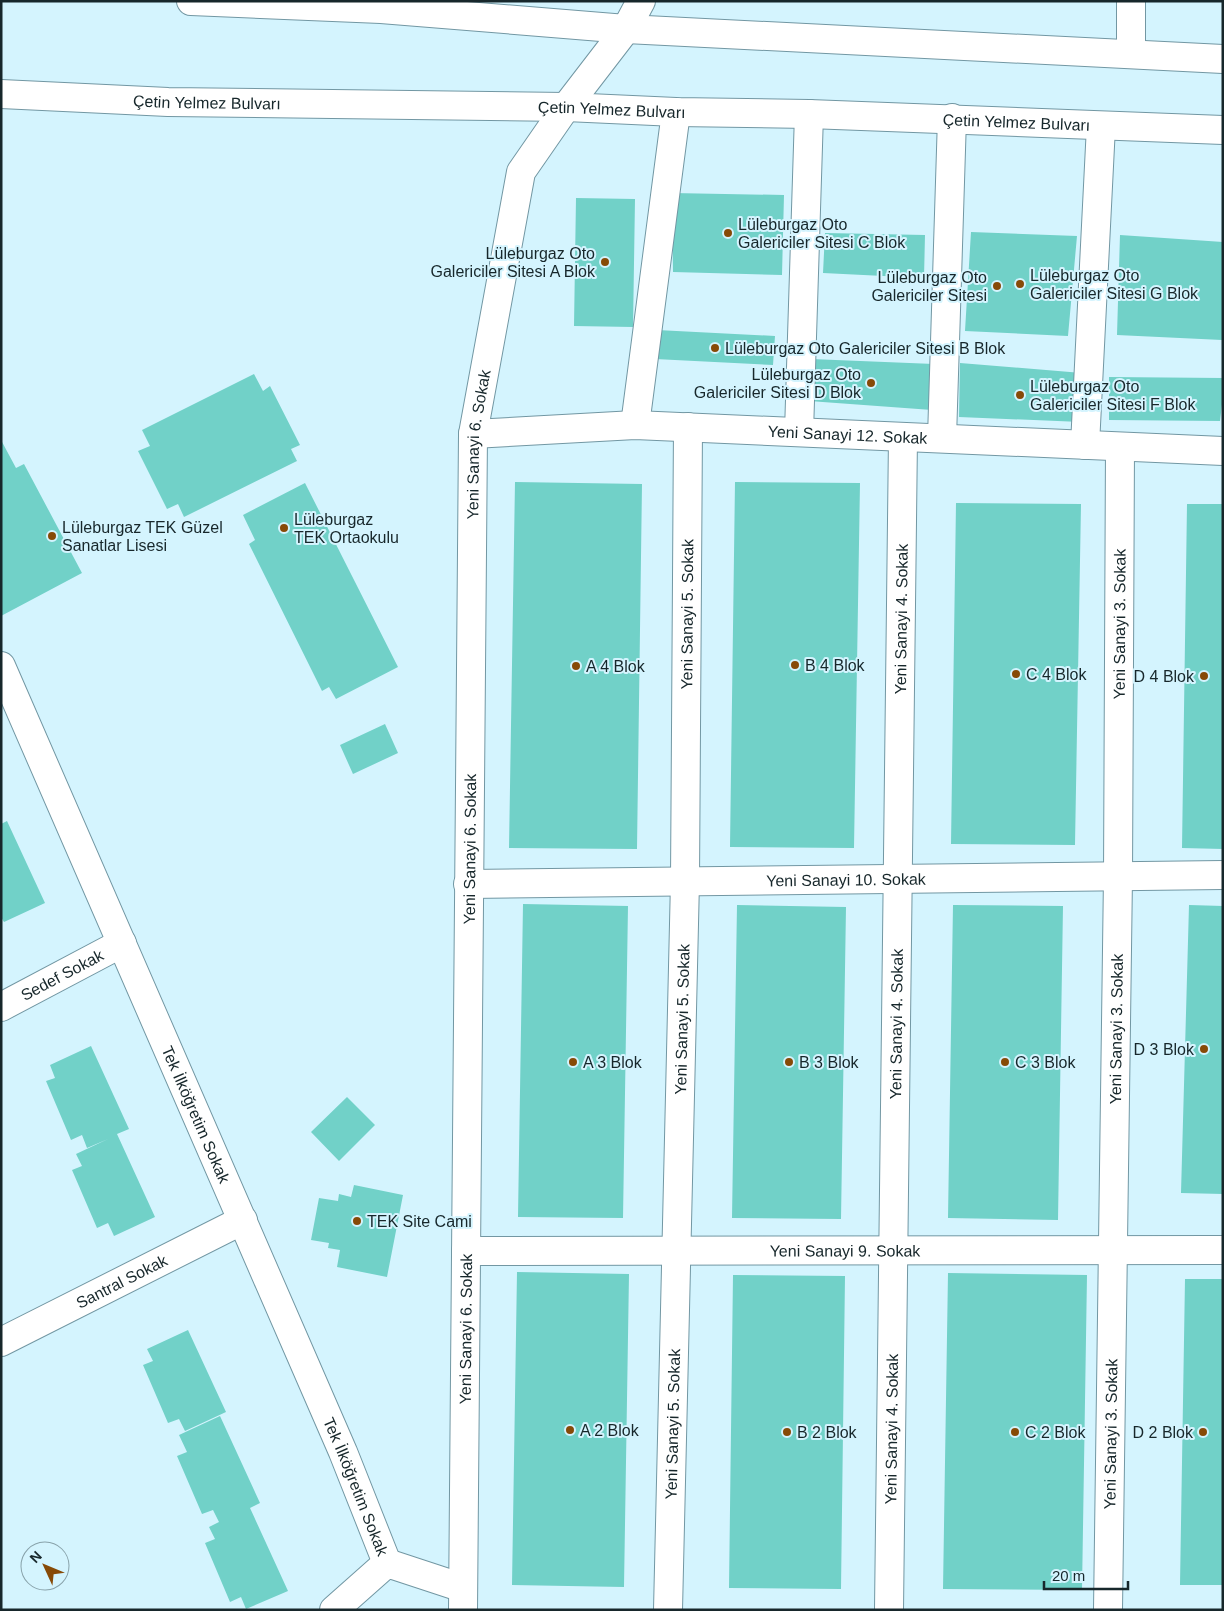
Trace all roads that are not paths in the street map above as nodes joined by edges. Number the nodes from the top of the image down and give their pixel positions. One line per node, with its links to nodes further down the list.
1 (191, 1): 4 (street)
2 (641, 1): 4 (street, Yeni Sanayi 6. Sokak)
3 (1131, 1): 5 (street)
4 (626, 28): 5 (street); 8 (street, Yeni Sanayi 6. Sokak)
5 (1131, 54): 6 (street)
6 (1223, 59)
7 (1, 94): 8 (street, Çetin Yelmez Bulvarı)
8 (566, 108): 9 (street, Çetin Yelmez Bulvarı); 17 (street, Yeni Sanayi 6. Sokak)
9 (676, 112): 10 (street, Çetin Yelmez Bulvarı); 14 (street)
10 (809, 114): 11 (street, Çetin Yelmez Bulvarı); 16 (street)
11 (952, 118): 12 (street, Çetin Yelmez Bulvarı); 19 (street)
12 (1101, 126): 13 (street, Çetin Yelmez Bulvarı); 20 (street)
13 (1223, 130)
14 (635, 425): 15 (street, Yeni Sanayi 12. Sokak); 17 (street, Yeni Sanayi 12. Sokak)
15 (688, 427): 16 (street, Yeni Sanayi 12. Sokak); 27 (street, Yeni Sanayi 5. Sokak)
16 (799, 432): 18 (street, Yeni Sanayi 12. Sokak)
17 (473, 434): 28 (street, Yeni Sanayi 6. Sokak)
18 (903, 437): 19 (street, Yeni Sanayi 12. Sokak); 26 (street, Yeni Sanayi 4. Sokak)
19 (942, 438): 20 (street, Yeni Sanayi 12. Sokak)
20 (1085, 445): 21 (street, Yeni Sanayi 12. Sokak)
21 (1120, 447): 22 (street, Yeni Sanayi 12. Sokak); 25 (street, Yeni Sanayi 3. Sokak)
22 (1223, 451)
23 (1, 666): 29 (street, Tek İlköğretim Sokak)
24 (1223, 875): 25 (street, Yeni Sanayi 10. Sokak)
25 (1118, 876): 26 (street, Yeni Sanayi 10. Sokak); 33 (street, Yeni Sanayi 3. Sokak)
26 (898, 879): 27 (street, Yeni Sanayi 10. Sokak); 32 (street, Yeni Sanayi 4. Sokak)
27 (684, 881): 28 (street, Yeni Sanayi 10. Sokak); 36 (street, Yeni Sanayi 5. Sokak)
28 (468, 884): 35 (street, Yeni Sanayi 6. Sokak)
29 (122, 943): 30 (street, Sedef Sokak); 31 (street, Tek İlköğretim Sokak)
30 (1, 1007)
31 (243, 1220): 37 (street, Santral Sokak); 38 (street, Tek İlköğretim Sokak)
32 (894, 1250): 33 (street, Yeni Sanayi 9. Sokak); 36 (street, Yeni Sanayi 9. Sokak); 42 (street, Yeni Sanayi 4. Sokak)
33 (1113, 1250): 34 (street, Yeni Sanayi 9. Sokak); 43 (street, Yeni Sanayi 3. Sokak)
34 (1223, 1250)
35 (466, 1251): 36 (street, Yeni Sanayi 9. Sokak); 39 (street, Yeni Sanayi 6. Sokak)
36 (676, 1251): 41 (street, Yeni Sanayi 5. Sokak)
37 (1, 1342)
38 (387, 1563): 39 (street); 40 (street)
39 (463, 1599)
40 (334, 1610)
41 (668, 1610)
42 (889, 1610)
43 (1108, 1610)

